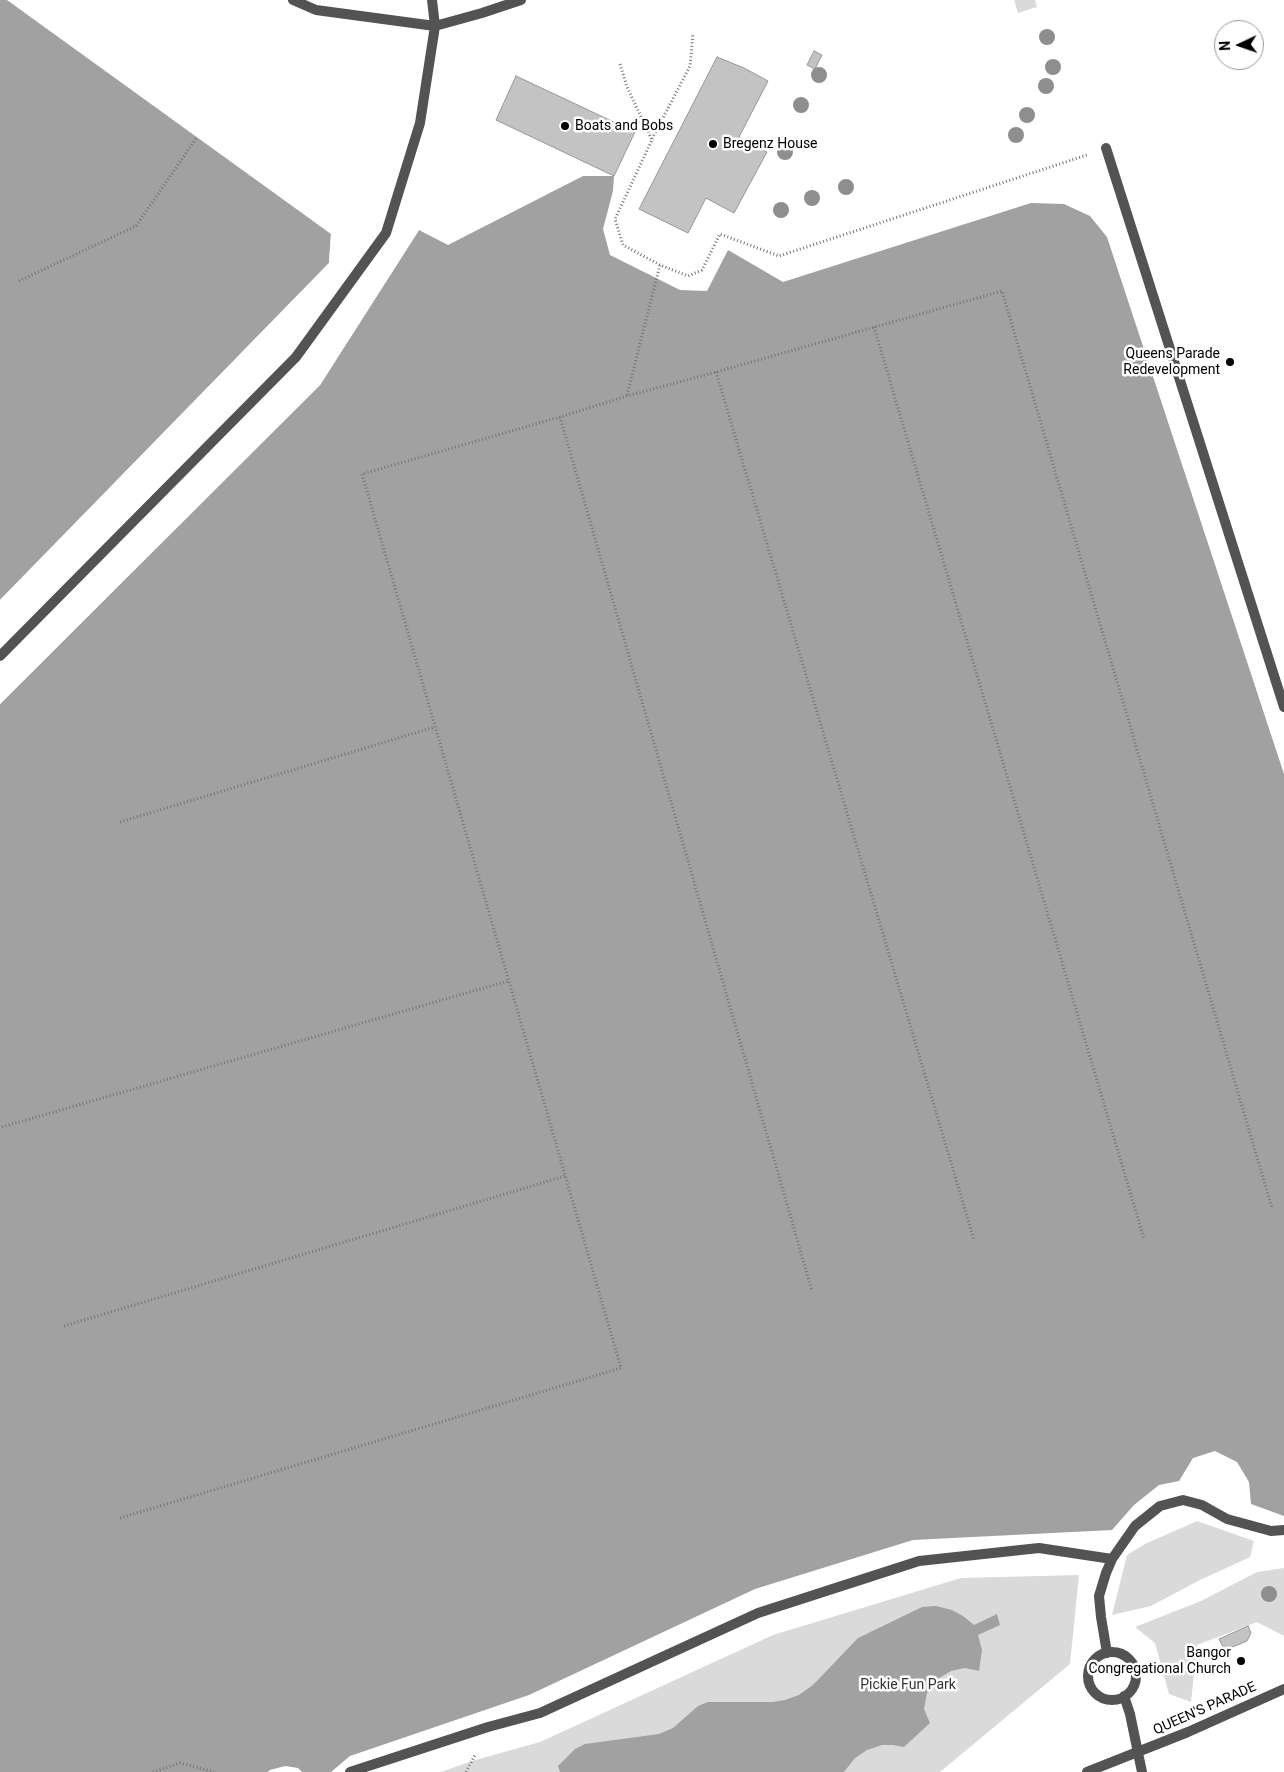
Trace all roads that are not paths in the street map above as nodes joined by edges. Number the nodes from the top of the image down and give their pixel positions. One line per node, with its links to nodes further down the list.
1 (293, 0): 4 (street)
2 (432, 0): 4 (street)
3 (521, 0): 4 (street)
4 (435, 26): 6 (street)
5 (1106, 148): 7 (street)
6 (0, 656)
7 (1284, 708)
8 (1284, 1530): 9 (street)
9 (1112, 1559): 10 (street); 14 (street)
10 (1107, 1653): 12 (street); 12 (street)
11 (1284, 1689): 13 (street, QUEEN'S PARADE)
12 (1124, 1696): 13 (street)
13 (1138, 1753): 15 (street, QUEEN'S PARADE); 16 (street)
14 (350, 1772)
15 (1086, 1772)
16 (1142, 1772)

